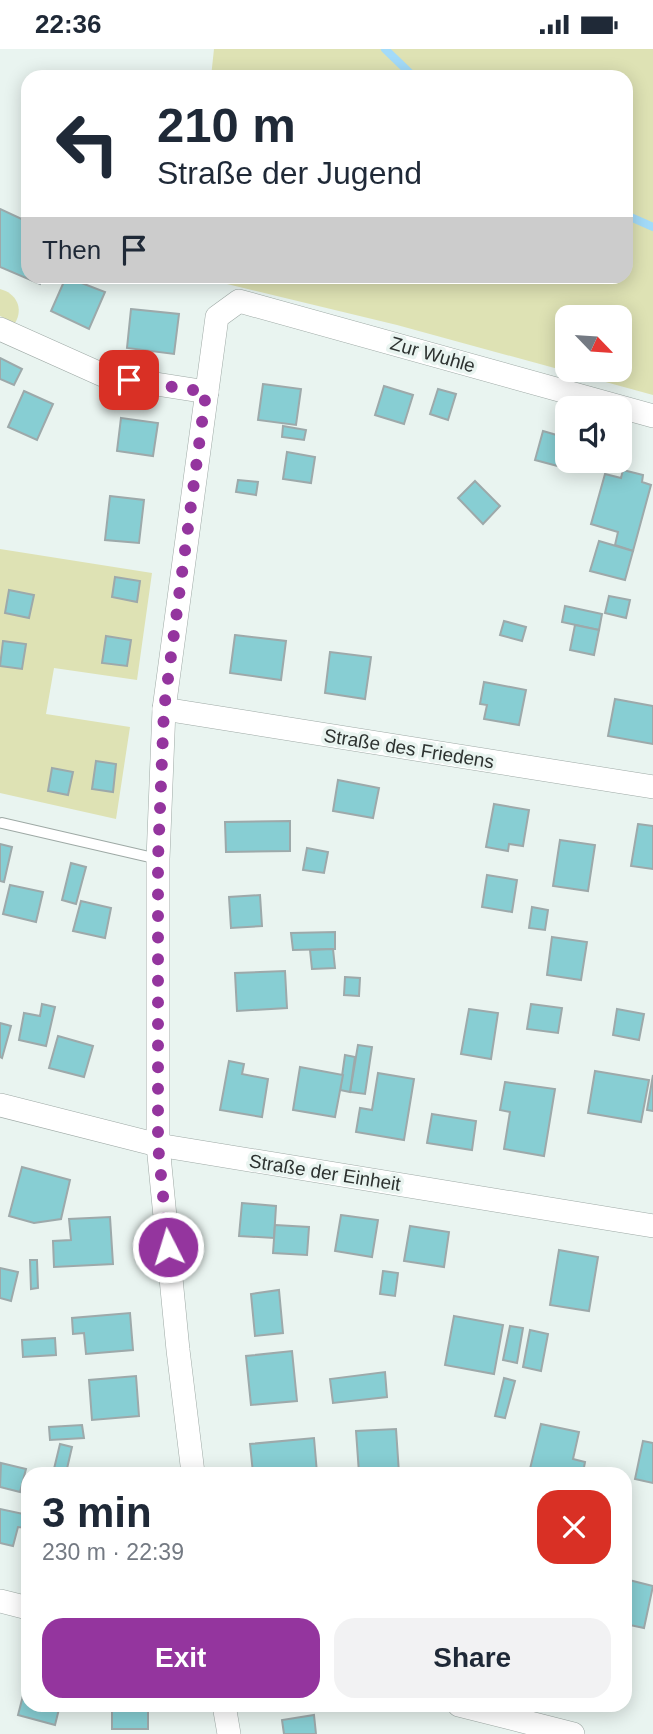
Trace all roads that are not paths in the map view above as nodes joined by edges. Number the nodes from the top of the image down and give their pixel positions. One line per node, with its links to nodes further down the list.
1 (0, 328): 2 (street)
2 (206, 392): 3 (street, Zur Wuhle); 4 (street)
3 (653, 416)
4 (164, 709): 5 (street, Straße des Friedens); 7 (street)
5 (653, 787)
6 (2, 823): 7 (lane)
7 (158, 859): 9 (street)
8 (0, 1105): 9 (street, Straße der Einheit)
9 (158, 1145): 10 (street, Straße der Einheit); 11 (street)
10 (653, 1226)
11 (192, 1467)
12 (0, 1601): 13 (street)
13 (21, 1606)
14 (225, 1712): 16 (street)
15 (487, 1712): 17 (street)
16 (229, 1734)
17 (573, 1734)

